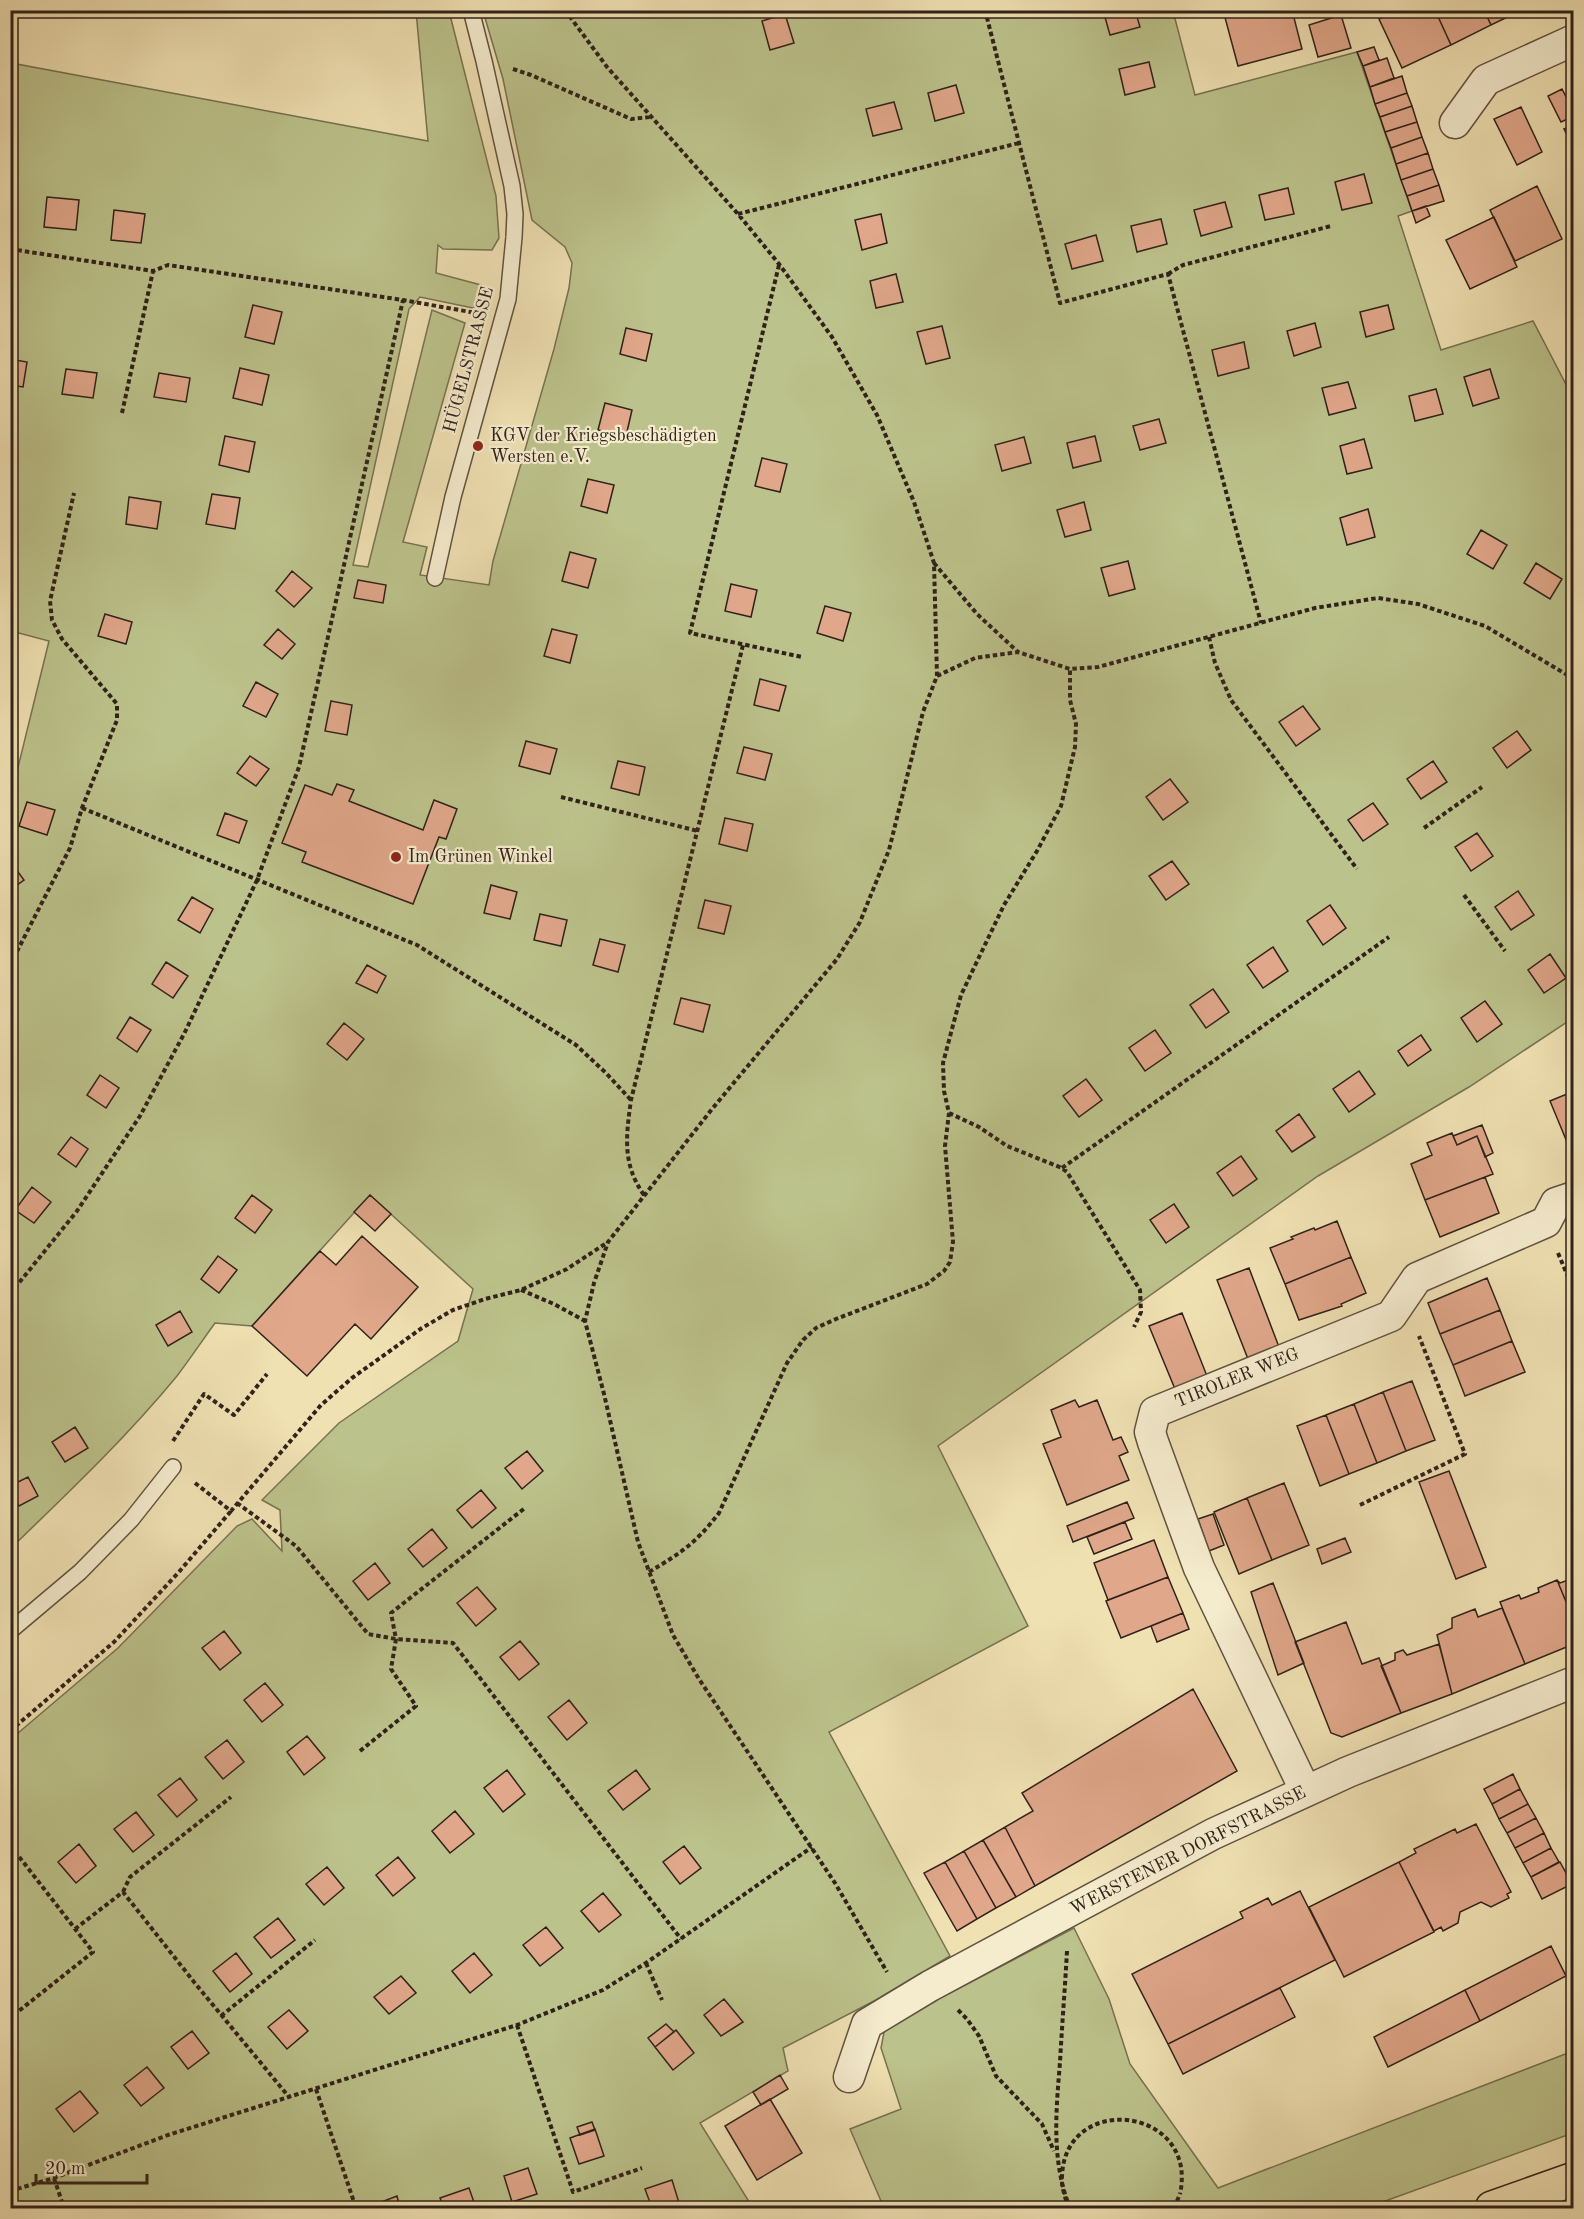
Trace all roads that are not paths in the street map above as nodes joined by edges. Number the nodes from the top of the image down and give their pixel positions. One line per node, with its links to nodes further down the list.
1 (471, 10): 4 (lane, HÜGELSTRASSE)
2 (1574, 40): 3 (street)
3 (1455, 123)
4 (435, 578)
5 (1574, 1197): 9 (street, TIROLER WEG)
6 (173, 1467): 7 (lane)
7 (10, 1631)
8 (1574, 1682): 9 (street, WERSTENER DORFSTRASSE)
9 (1305, 1791): 10 (street, WERSTENER DORFSTRASSE)
10 (849, 2077)
11 (1574, 2179): 12 (highway)
12 (1492, 2208)

